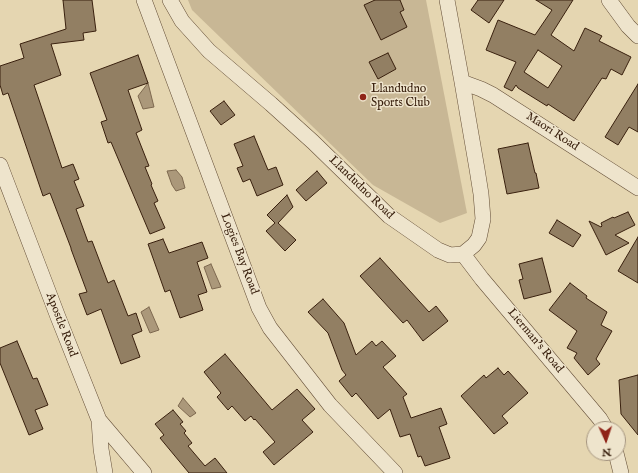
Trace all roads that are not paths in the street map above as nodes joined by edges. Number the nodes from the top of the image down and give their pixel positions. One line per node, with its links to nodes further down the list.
1 (144, 0): 15 (street, Logies Bay Road)
2 (170, 0): 9 (street, Llandudno Road)
3 (447, 0): 6 (street)
4 (609, 0): 5 (street)
5 (638, 36)
6 (462, 82): 8 (street, Maori Road); 9 (street)
7 (0, 165): 10 (street, Apostle Road)
8 (638, 188)
9 (463, 254): 11 (street, Lierman's Road)
10 (99, 420): 13 (street); 14 (street, Apostle Road)
11 (601, 421)
12 (618, 461): 16 (street)
13 (105, 473)
14 (144, 473)
15 (395, 473)
16 (621, 473)

